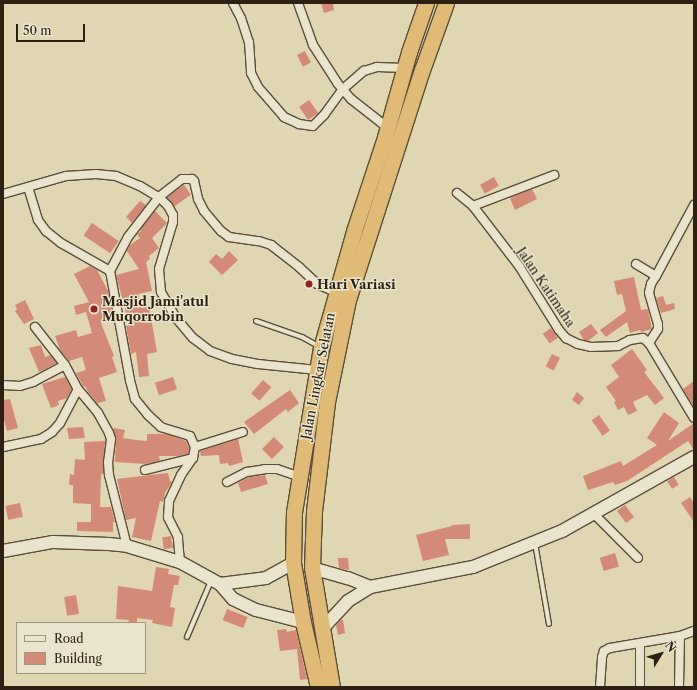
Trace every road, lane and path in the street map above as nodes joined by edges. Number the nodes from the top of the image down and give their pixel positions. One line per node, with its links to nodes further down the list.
1 (232, 3): 6 (street)
2 (298, 3): 6 (street)
3 (426, 3): 5 (highway, Jalan Lingkar Selatan)
4 (446, 3): 23 (highway, Jalan Lingkar Selatan)
5 (405, 68): 6 (street); 7 (highway, Jalan Lingkar Selatan)
6 (343, 89): 7 (street)
7 (388, 128): 18 (highway, Jalan Lingkar Selatan)
8 (554, 175): 13 (street)
9 (28, 187): 10 (street); 12 (street); 16 (street)
10 (3, 194)
11 (458, 194): 13 (street, Jalan Katimaha)
12 (159, 197): 16 (street); 18 (street); 25 (street)
13 (473, 206): 21 (street, Jalan Katimaha)
14 (694, 206): 17 (street)
15 (636, 264): 17 (street)
16 (110, 271): 30 (street)
17 (656, 276): 21 (street)
18 (336, 292): 22 (highway, Jalan Lingkar Selatan)
19 (256, 321): 22 (lane)
20 (34, 327): 24 (street)
21 (649, 343): 28 (street)
22 (321, 348): 23 (highway); 25 (highway, Jalan Lingkar Selatan)
23 (337, 353): 44 (highway, Jalan Lingkar Selatan)
24 (65, 365): 26 (street); 27 (street)
25 (317, 370): 35 (highway, Jalan Lingkar Selatan)
26 (3, 385)
27 (78, 389): 31 (street); 39 (street)
28 (694, 418)
29 (243, 432): 30 (street)
30 (195, 446): 33 (street)
31 (3, 447)
32 (694, 457): 37 (street)
33 (193, 458): 34 (street); 42 (street)
34 (145, 470)
35 (300, 477): 36 (street); 43 (highway, Jalan Lingkar Selatan)
36 (227, 482)
37 (594, 514): 38 (street); 41 (street)
38 (535, 542): 46 (street); 48 (lane)
39 (127, 546): 40 (street); 42 (street)
40 (3, 551)
41 (638, 558)
42 (180, 562): 45 (street)
43 (293, 564): 45 (street); 47 (highway, Jalan Lingkar Selatan)
44 (312, 568): 46 (street); 49 (highway, Jalan Lingkar Selatan)
45 (216, 582): 47 (street); 52 (lane)
46 (370, 587): 49 (street)
47 (304, 622): 54 (highway, Jalan Lingkar Selatan)
48 (549, 624)
49 (322, 628): 55 (highway, Jalan Lingkar Selatan)
50 (694, 631): 51 (street)
51 (680, 636): 53 (street); 58 (street)
52 (188, 637)
53 (640, 644): 56 (street); 57 (street)
54 (318, 687)
55 (332, 687)
56 (600, 687)
57 (640, 687)
58 (679, 687)

